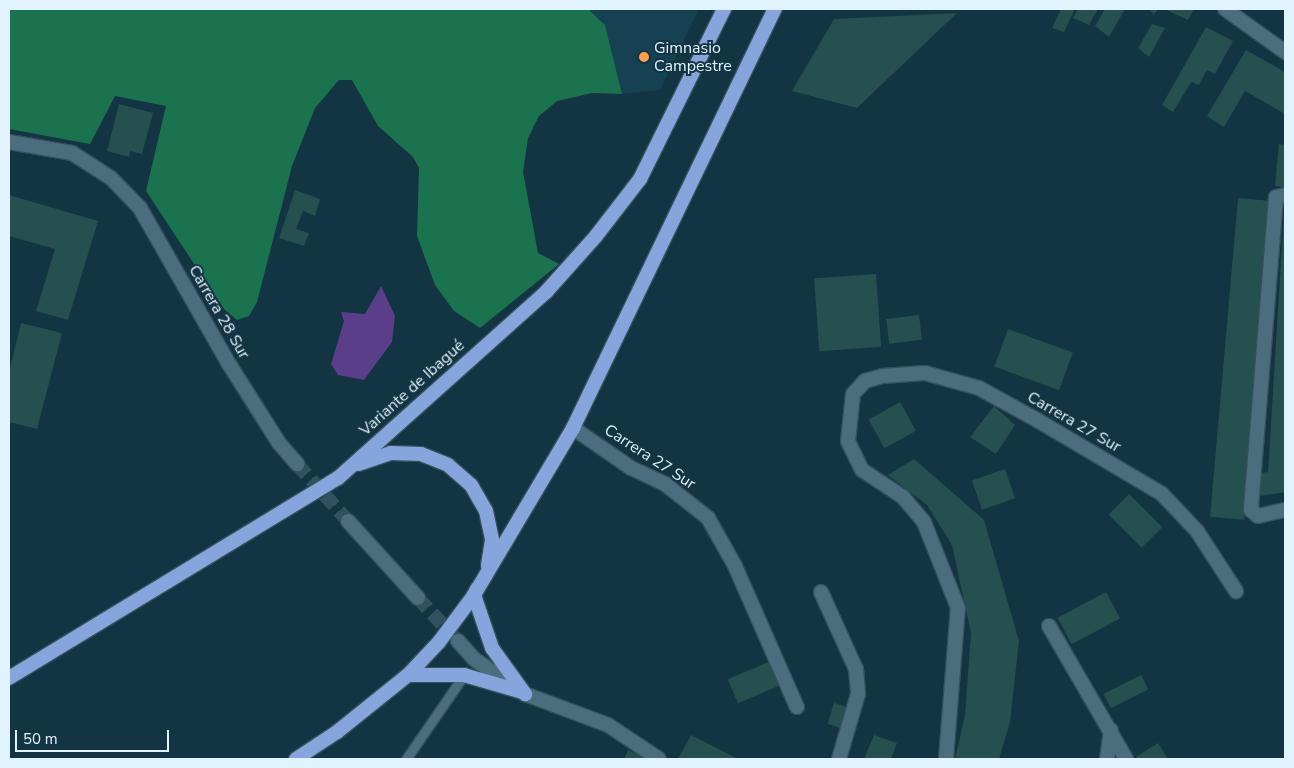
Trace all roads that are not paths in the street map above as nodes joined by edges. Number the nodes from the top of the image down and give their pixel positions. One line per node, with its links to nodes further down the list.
1 (724, 9): 9 (highway, Variante de Ibagué)
2 (775, 9): 7 (highway)
3 (1225, 9): 4 (street)
4 (1285, 52)
5 (9, 142): 8 (street, Carrera 28 Sur)
6 (1280, 196): 10 (street)
7 (574, 428): 14 (highway); 22 (street, Carrera 27 Sur)
8 (297, 464)
9 (338, 478): 14 (highway); 20 (highway, Variante de Ibagué)
10 (1285, 510)
11 (348, 521): 15 (street)
12 (1236, 591): 28 (street, Carrera 27 Sur)
13 (821, 592): 27 (street)
14 (474, 596): 18 (highway); 21 (highway)
15 (418, 598)
16 (1049, 626): 23 (street)
17 (458, 641): 21 (street)
18 (408, 675): 19 (highway); 24 (highway)
19 (464, 675): 21 (highway); 25 (lane)
20 (9, 678)
21 (526, 694): 26 (street)
22 (798, 707)
23 (1111, 730): 29 (street); 30 (street)
24 (296, 759)
25 (406, 759)
26 (659, 759)
27 (839, 759)
28 (946, 759)
29 (1108, 759)
30 (1126, 759)

